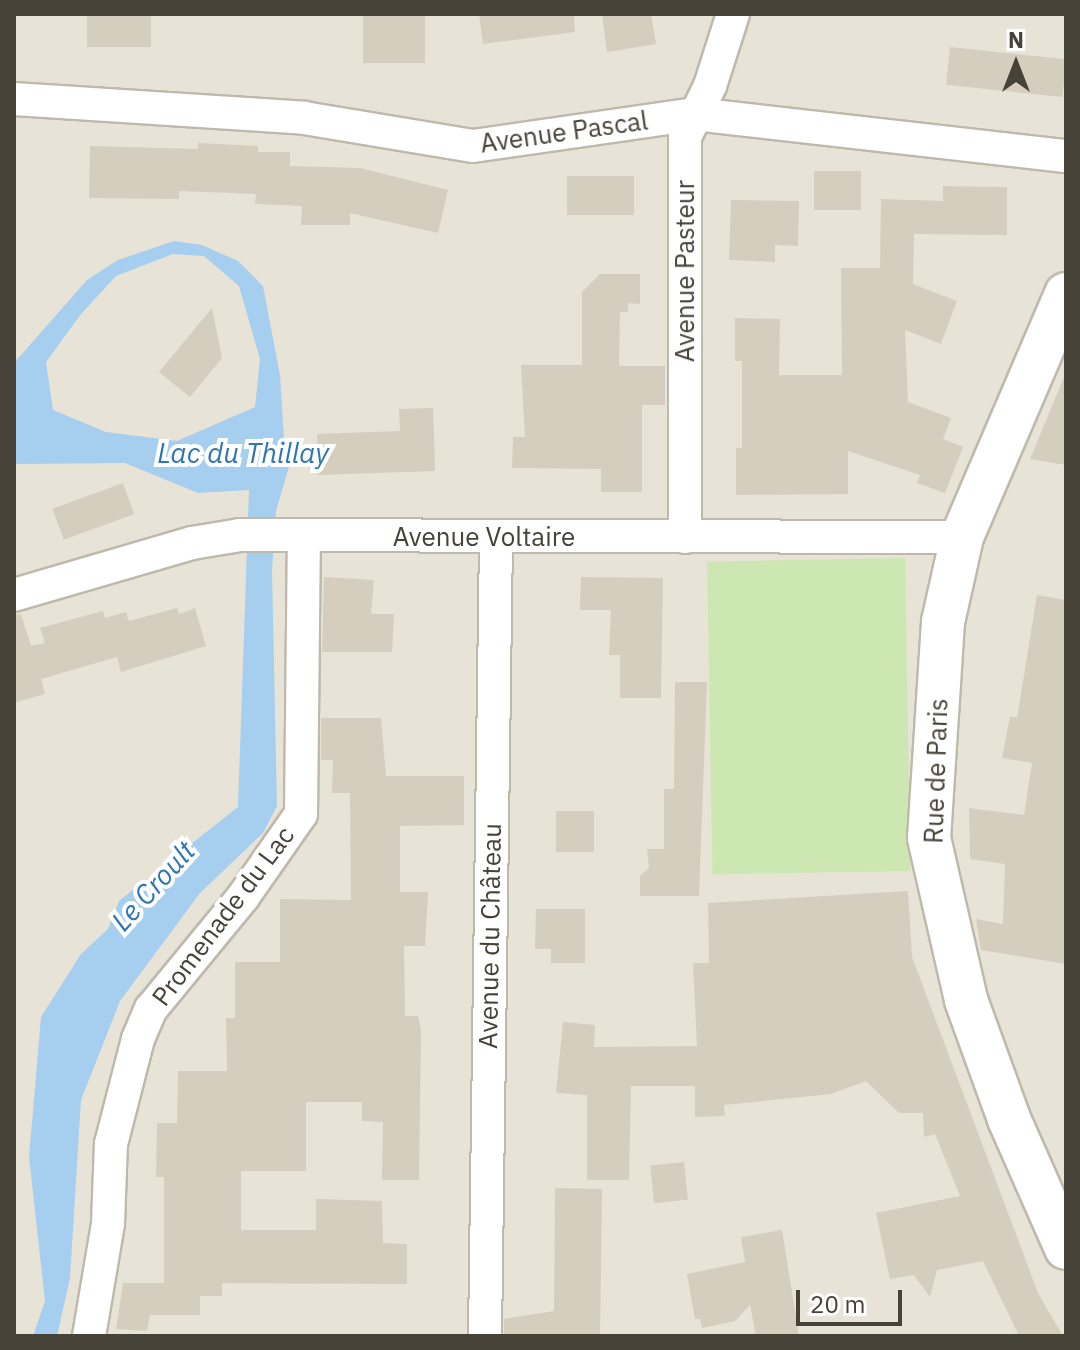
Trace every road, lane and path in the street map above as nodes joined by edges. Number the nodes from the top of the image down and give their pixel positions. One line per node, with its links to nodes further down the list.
1 (733, 14): 3 (street, Avenue Pasteur)
2 (14, 99): 3 (street, Avenue Pascal)
3 (695, 114): 4 (street, Avenue Pascal); 8 (street, Avenue Pasteur)
4 (1066, 156)
5 (1066, 294): 9 (street, Rue de Paris)
6 (293, 536): 7 (street, Avenue Voltaire); 10 (street, Avenue Voltaire); 12 (street, Promenade du Lac)
7 (496, 536): 8 (street, Avenue Voltaire); 13 (street, Avenue du Château)
8 (685, 537): 9 (street, Avenue Voltaire)
9 (962, 537): 11 (street, Rue de Paris)
10 (14, 595)
11 (1066, 1248)
12 (89, 1336)
13 (485, 1336)

